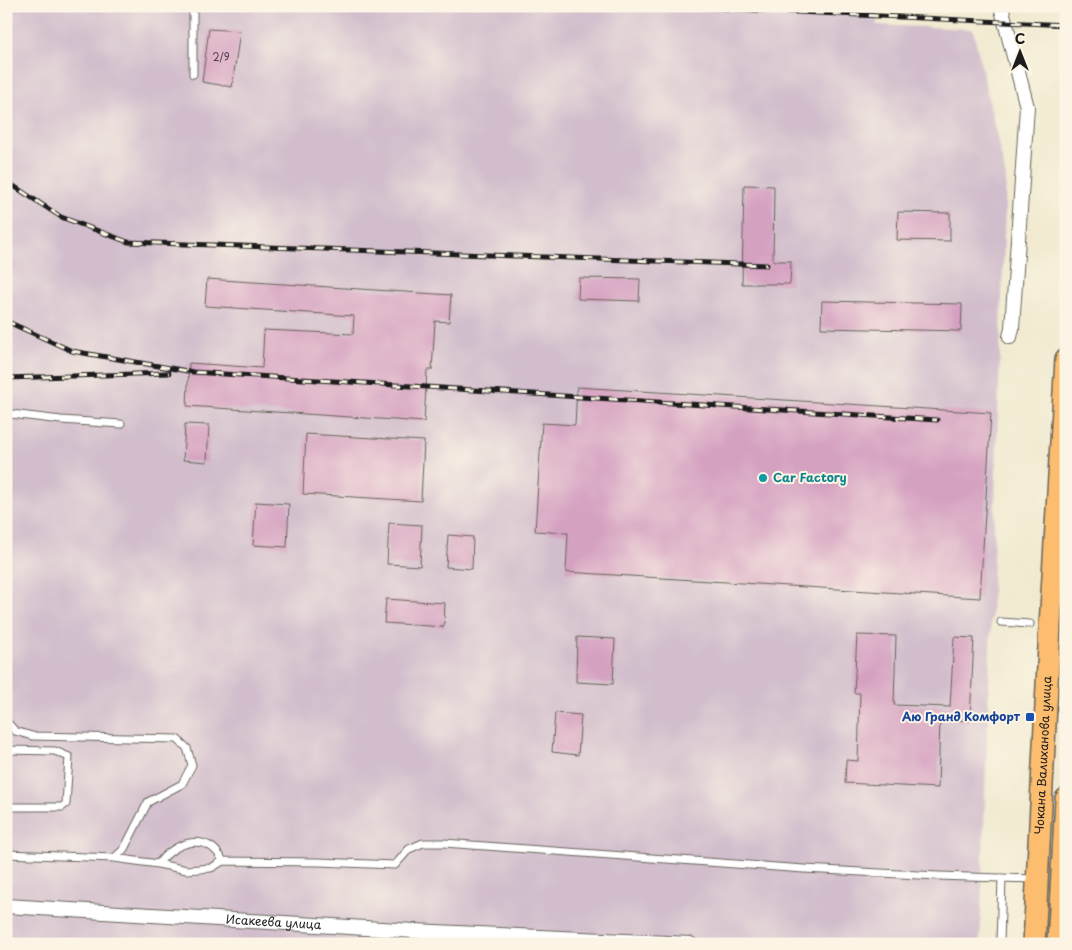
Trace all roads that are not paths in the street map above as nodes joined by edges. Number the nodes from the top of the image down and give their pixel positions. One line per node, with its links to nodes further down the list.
1 (192, 6): 3 (lane)
2 (1001, 6): 4 (street)
3 (193, 74)
4 (1010, 337)
5 (1066, 359): 9 (main road, Чокана Валиханова улица)
6 (6, 412): 7 (lane)
7 (121, 424)
8 (1001, 622): 9 (lane)
9 (1048, 626): 19 (main road, Чокана Валиханова улица)
10 (6, 721): 15 (lane)
11 (6, 750): 13 (lane)
12 (1066, 799): 24 (main road, Чокана Валиханова улица)
13 (6, 807)
14 (6, 854): 15 (lane)
15 (114, 858): 17 (lane)
16 (223, 862): 17 (lane); 17 (lane); 18 (lane)
17 (158, 864)
18 (1002, 878): 19 (lane); 22 (lane)
19 (1037, 879): 23 (main road, Чокана Валиханова улица)
20 (6, 906): 21 (street, Исакеева улица)
21 (690, 944)
22 (1000, 944)
23 (1034, 944)
24 (1058, 944)

